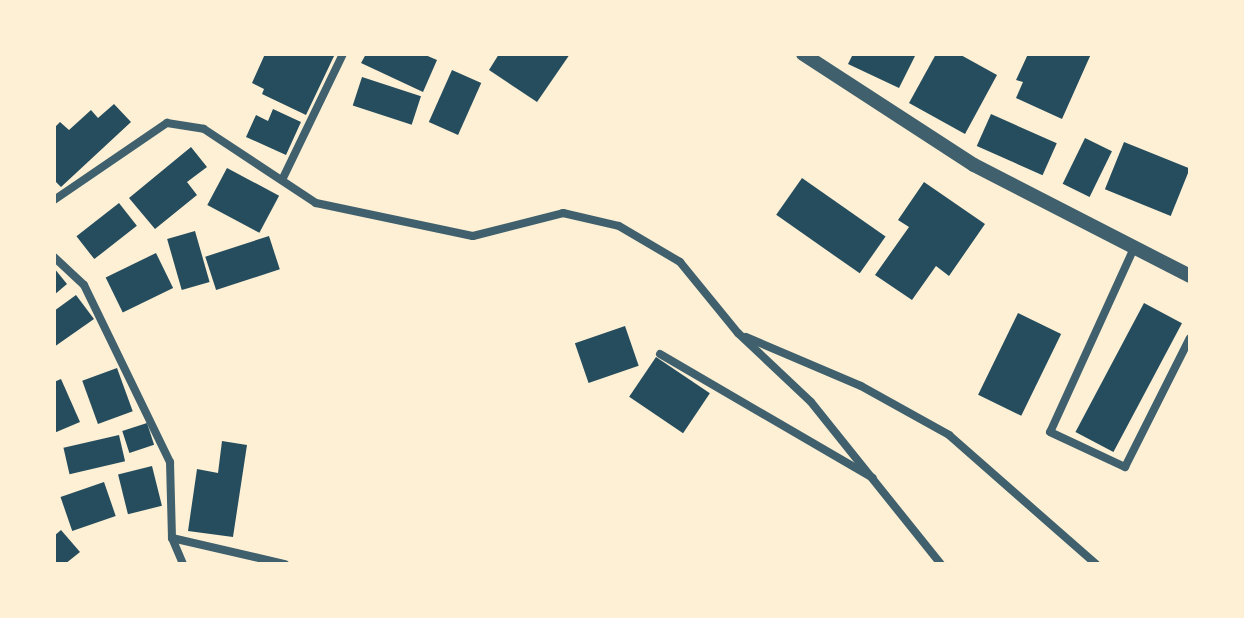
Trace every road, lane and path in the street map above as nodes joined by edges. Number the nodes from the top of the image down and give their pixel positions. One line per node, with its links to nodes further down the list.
1 (343, 54): 3 (street)
2 (803, 54): 5 (street)
3 (283, 178): 4 (street); 8 (street)
4 (54, 200)
5 (1134, 248): 7 (street); 9 (street)
6 (54, 257): 12 (street)
7 (1190, 276)
8 (738, 333): 11 (street); 16 (street)
9 (1190, 338)
10 (660, 354): 11 (street)
11 (880, 482): 15 (street)
12 (172, 538): 13 (street); 14 (street)
13 (183, 564)
14 (285, 564)
15 (941, 564)
16 (1096, 564)

